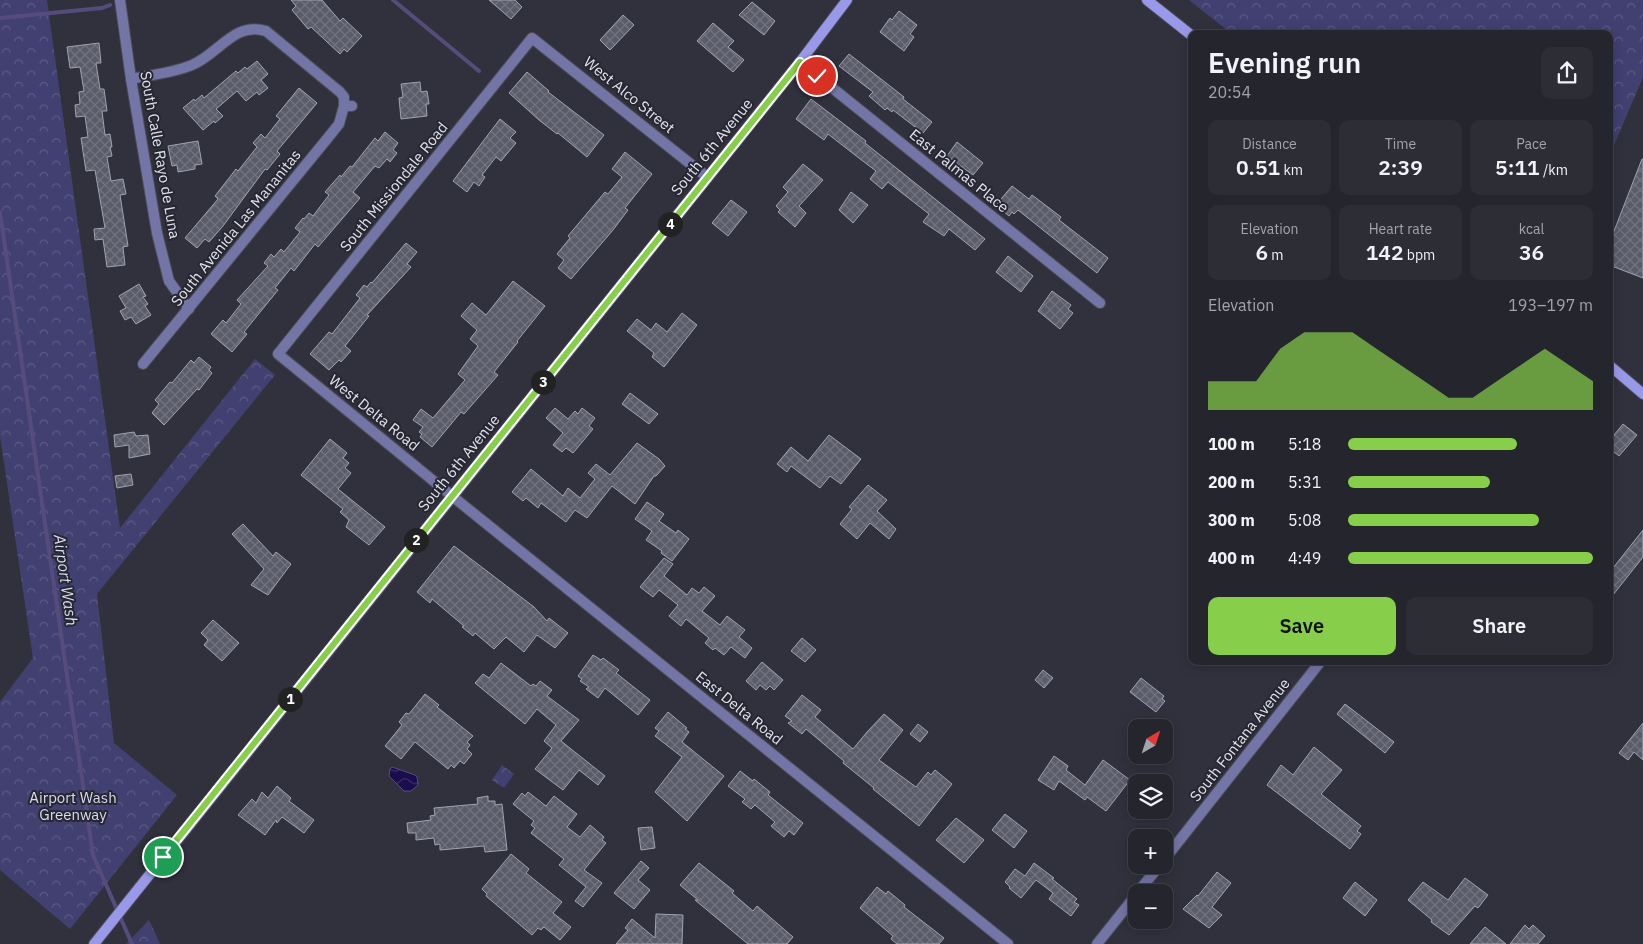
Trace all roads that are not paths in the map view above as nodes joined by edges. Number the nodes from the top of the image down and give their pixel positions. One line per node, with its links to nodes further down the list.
1 (120, 0): 7 (street, South Calle Rayo de Luna)
2 (847, 0): 6 (street, South 6th Avenue)
3 (1147, 0): 4 (street)
4 (1188, 33)
5 (532, 38): 8 (street, West Alco Street); 11 (street, South Missiondale Road)
6 (800, 62): 8 (street, South 6th Avenue); 9 (street, East Palmas Place)
7 (130, 78): 10 (street, South Calle Rayo de Luna); 10 (street, South Avenida Las Mananitas)
8 (707, 177): 15 (street, South 6th Avenue)
9 (1100, 303)
10 (189, 309): 12 (street, South Avenida Las Mananitas)
11 (278, 354): 15 (street, West Delta Road)
12 (143, 364)
13 (1613, 369): 14 (street)
14 (1643, 394)
15 (452, 496): 21 (street, South 6th Avenue); 22 (street, East Delta Road)
16 (1319, 665): 17 (street, South Fontana Avenue)
17 (1173, 849)
18 (1153, 874): 19 (street)
19 (1145, 884)
20 (1128, 905): 23 (street)
21 (95, 942)
22 (1008, 944)
23 (1097, 944)

